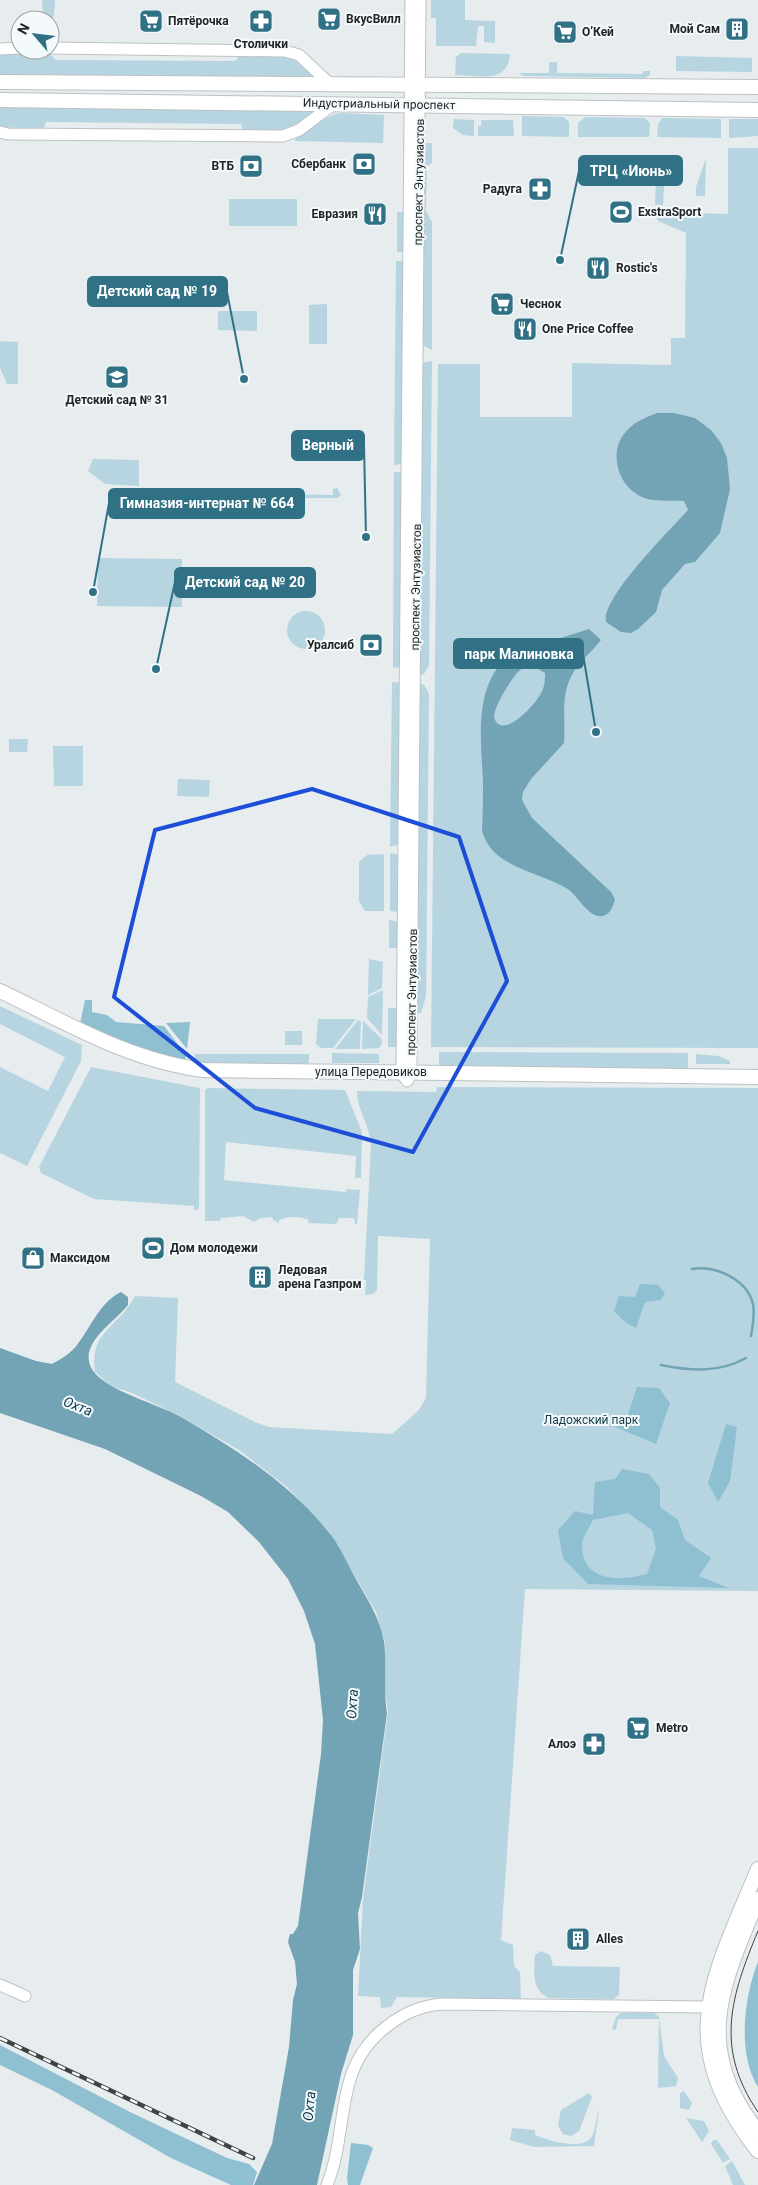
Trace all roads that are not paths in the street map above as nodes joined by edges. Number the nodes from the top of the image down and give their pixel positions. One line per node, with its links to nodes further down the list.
1 (412, 0): 5 (street, проспект Энтузиастов)
2 (420, 0): 5 (street, проспект Энтузиастов)
3 (60, 48): 6 (street)
4 (0, 82): 6 (main road, Индустриальный проспект)
5 (416, 83): 6 (main road, Индустриальный проспект); 7 (main road, Индустриальный проспект); 10 (street, проспект Энтузиастов)
6 (331, 85)
7 (758, 87)
8 (0, 100): 9 (main road, Индустриальный проспект)
9 (335, 103): 10 (main road, Индустриальный проспект); 12 (street)
10 (415, 106): 11 (main road, Индустриальный проспект); 15 (street, проспект Энтузиастов)
11 (758, 110)
12 (0, 132)
13 (0, 990): 15 (main road, улица Передовиков)
14 (0, 1000): 15 (main road, улица Передовиков)
15 (407, 1075): 16 (main road, улица Передовиков); 17 (main road, улица Передовиков)
16 (758, 1078)
17 (758, 1086)
18 (758, 1869): 22 (main road)
19 (758, 1899): 23 (main road)
20 (0, 1985): 21 (street)
21 (25, 1996)
22 (708, 2007): 24 (main road); 25 (street)
23 (758, 2132)
24 (758, 2151)
25 (327, 2185)

